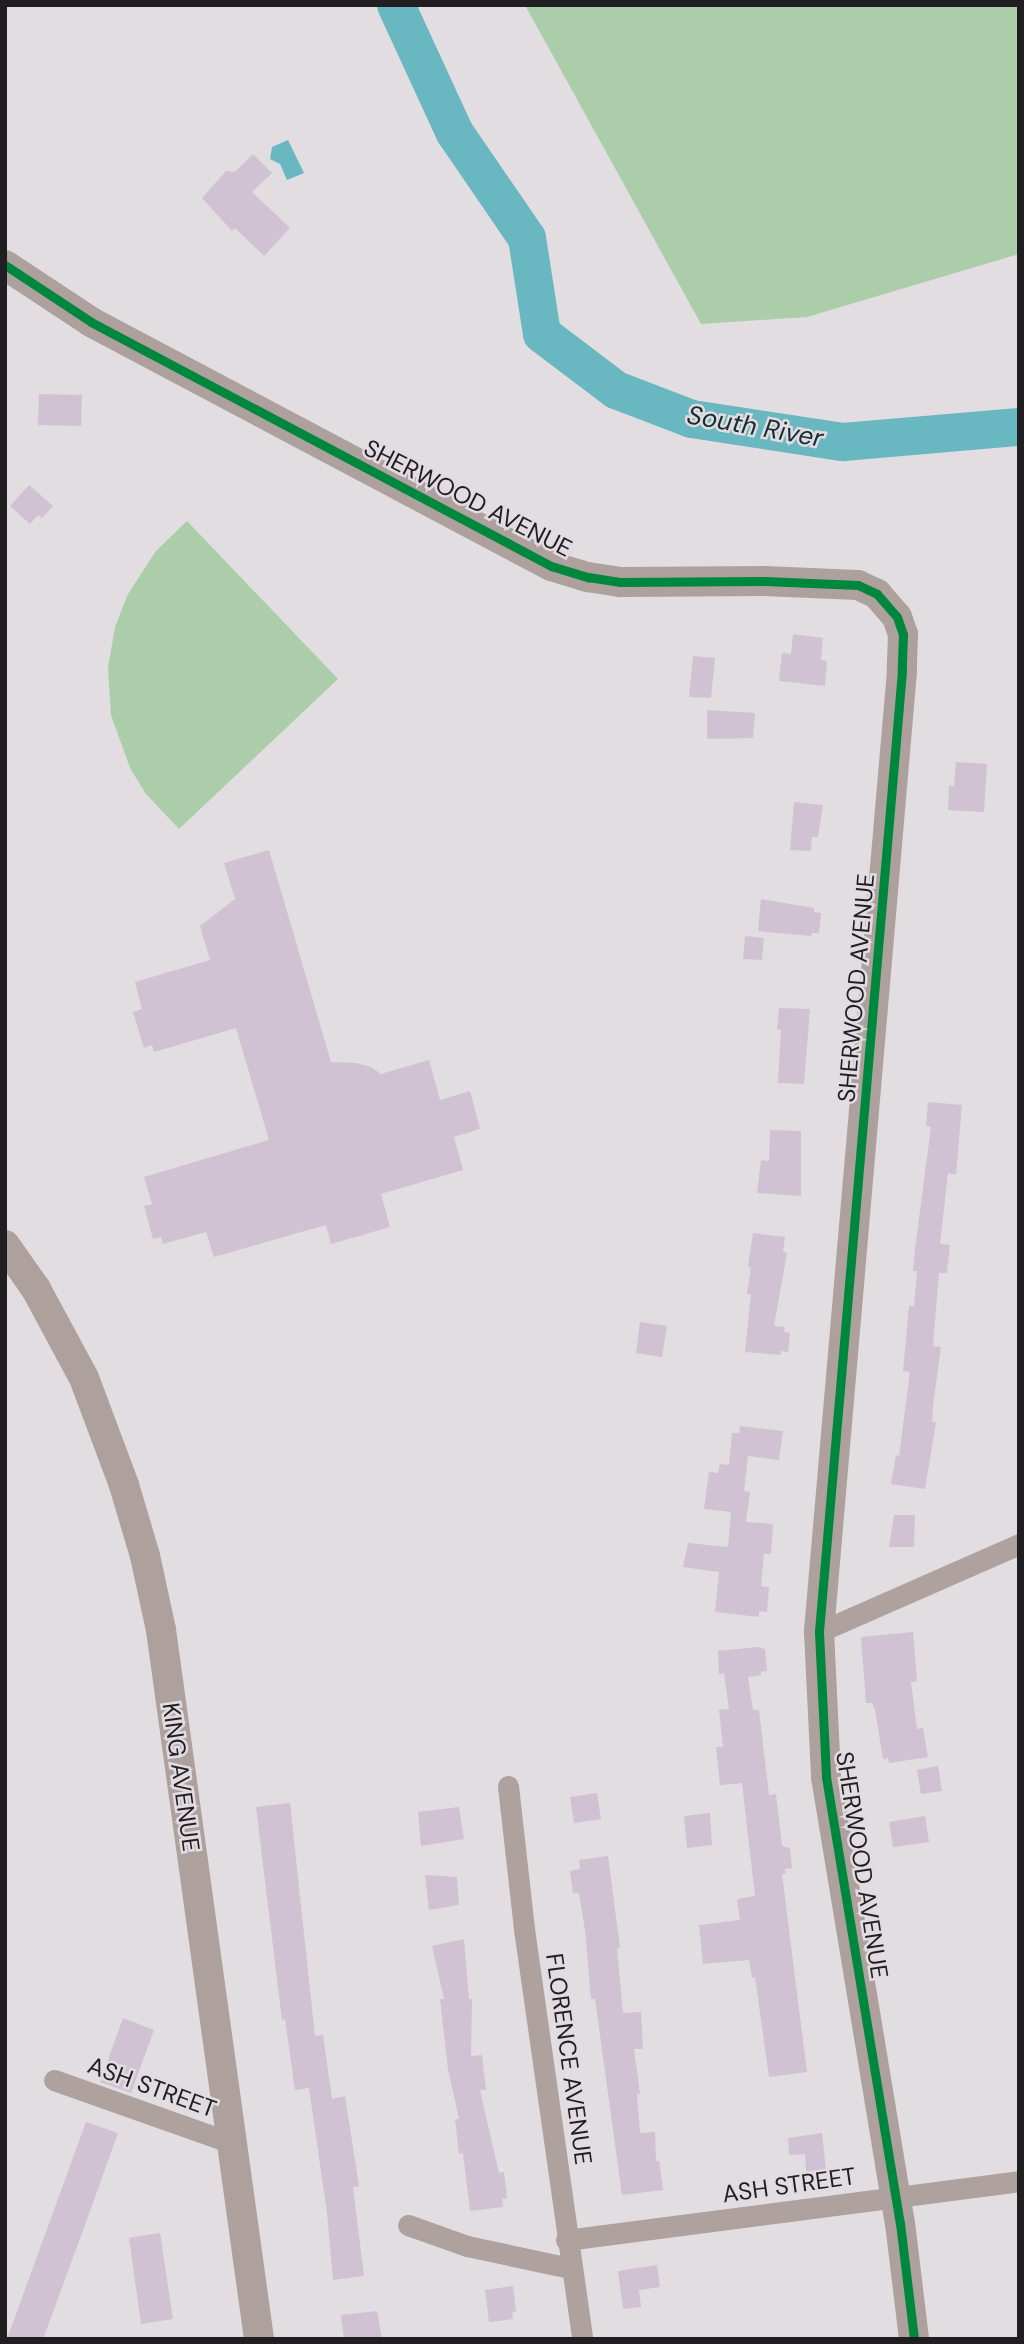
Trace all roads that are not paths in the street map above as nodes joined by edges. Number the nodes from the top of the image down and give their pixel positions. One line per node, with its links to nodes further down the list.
1 (5, 265): 4 (street, SHERWOOD AVENUE)
2 (5, 1245): 7 (street, KING AVENUE)
3 (1019, 1544): 4 (street)
4 (820, 1632): 9 (street, SHERWOOD AVENUE)
5 (508, 1786): 11 (street, FLORENCE AVENUE)
6 (54, 2080): 7 (street, ASH STREET)
7 (232, 2143): 13 (street, KING AVENUE)
8 (1019, 2181): 9 (street, ASH STREET)
9 (896, 2198): 11 (street, ASH STREET); 15 (street, SHERWOOD AVENUE)
10 (408, 2225): 12 (street)
11 (566, 2240): 12 (street, FLORENCE AVENUE)
12 (570, 2268): 14 (street, FLORENCE AVENUE)
13 (259, 2339)
14 (582, 2339)
15 (914, 2339)

